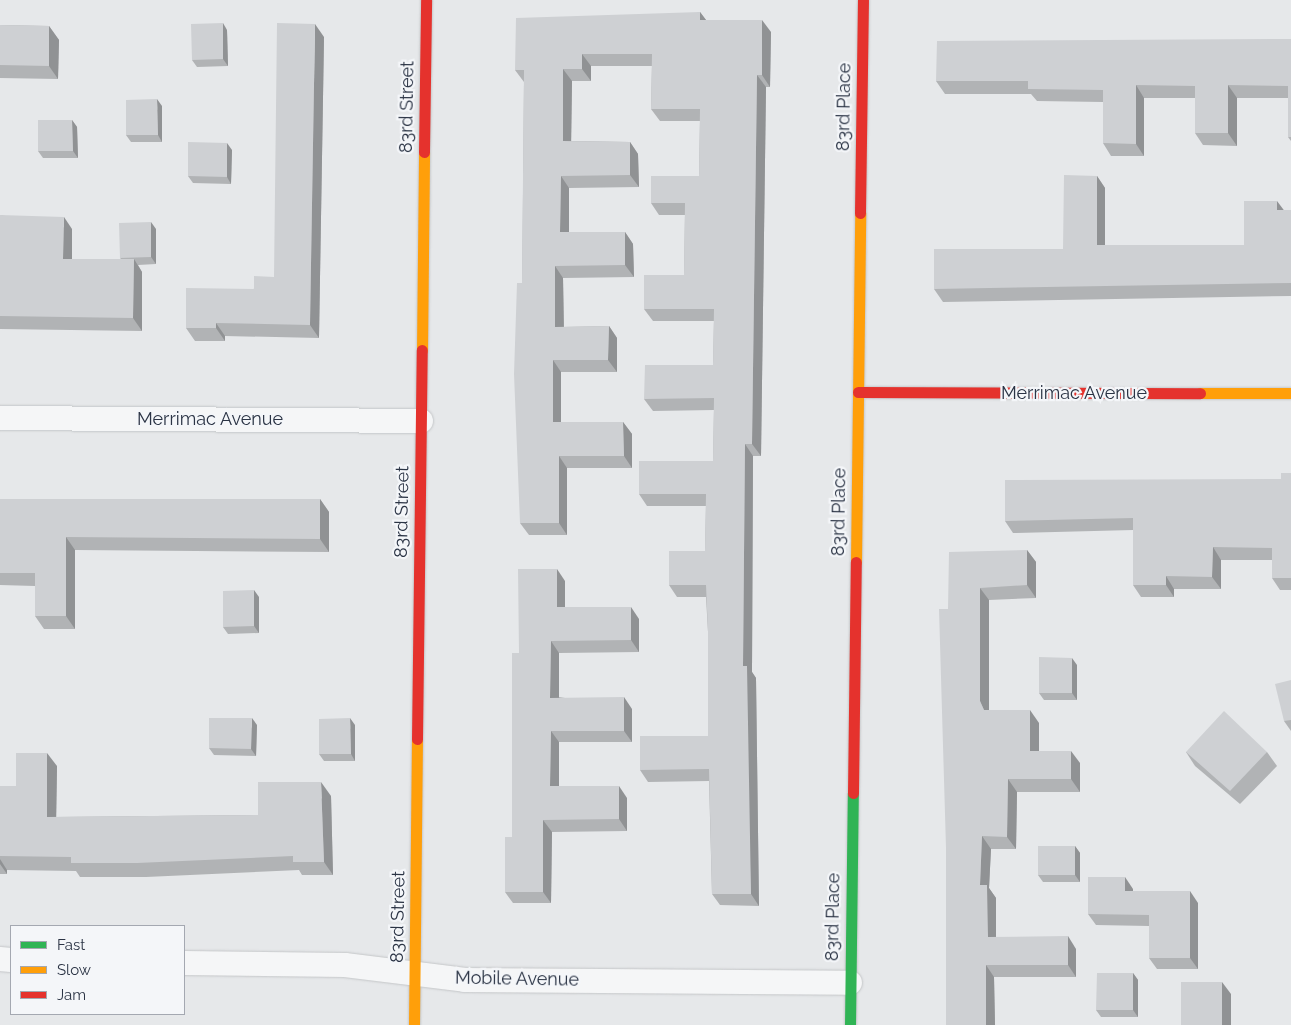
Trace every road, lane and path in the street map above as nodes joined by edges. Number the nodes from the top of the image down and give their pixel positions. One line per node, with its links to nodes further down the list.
1 (426, 0): 6 (street, 83rd Street)
2 (863, 0): 3 (street, 83rd Place)
3 (858, 392): 4 (street, Merrimac Avenue); 9 (street, 83rd Place)
4 (1291, 393)
5 (0, 418): 6 (street, Merrimac Avenue)
6 (421, 421): 8 (street, 83rd Street)
7 (185, 963): 8 (street, Mobile Avenue)
8 (414, 974): 9 (street, Mobile Avenue); 10 (street, 83rd Street)
9 (850, 983): 11 (street, 83rd Place)
10 (414, 1025)
11 (850, 1025)

